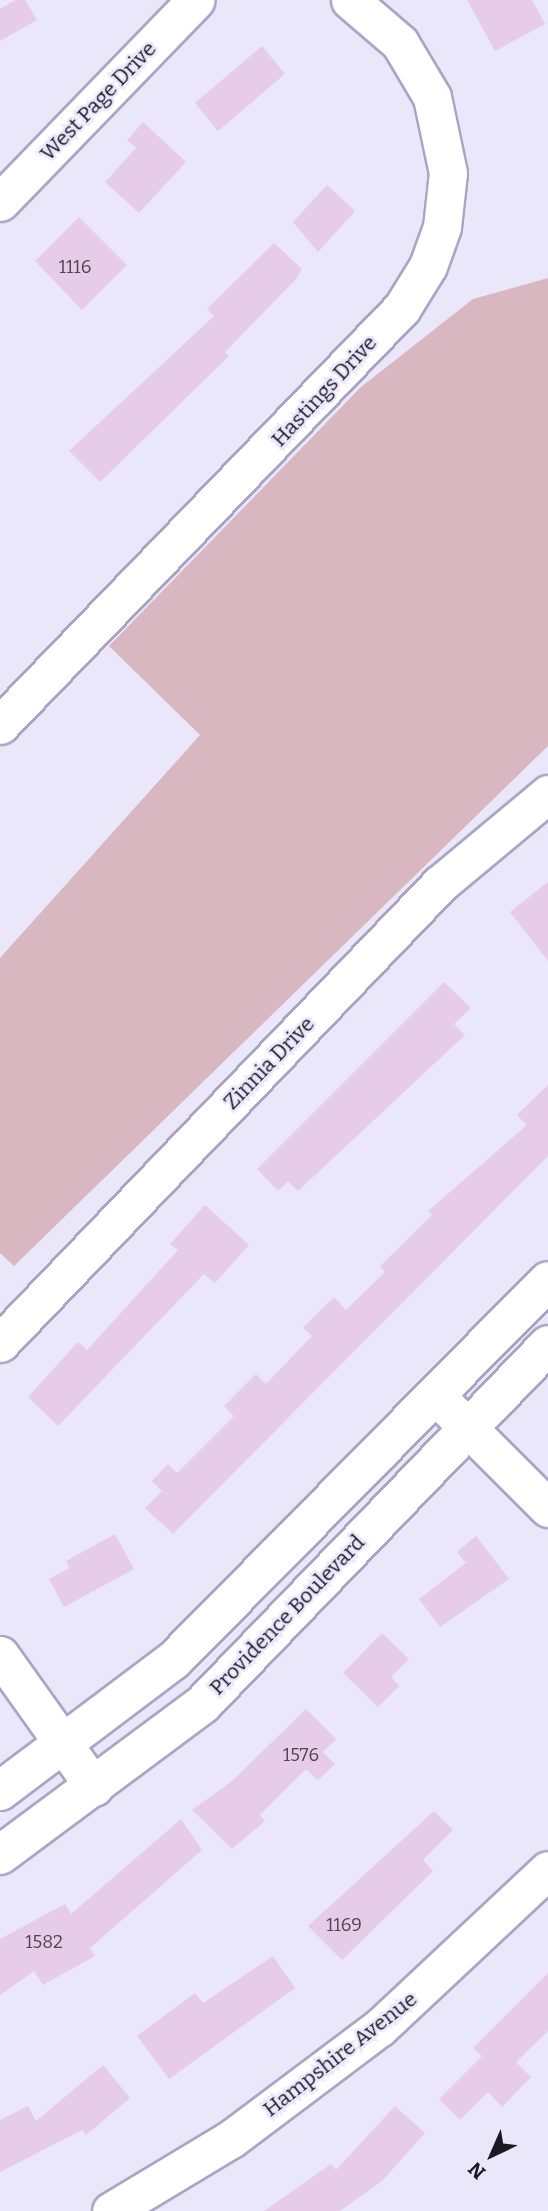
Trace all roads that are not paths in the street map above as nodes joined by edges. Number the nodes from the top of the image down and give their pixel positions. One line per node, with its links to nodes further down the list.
1 (195, 0): 3 (street, West Page Drive)
2 (350, 0): 4 (street, Hastings Drive)
3 (1, 201)
4 (0, 725)
5 (548, 794): 7 (street, Zinnia Drive)
6 (548, 1281): 9 (main road)
7 (0, 1343)
8 (548, 1345): 10 (main road, Providence Boulevard)
9 (435, 1395): 10 (street); 13 (main road)
10 (467, 1427): 11 (street); 14 (main road, Providence Boulevard)
11 (548, 1508)
12 (0, 1655): 13 (street)
13 (65, 1743): 14 (street); 15 (main road)
14 (93, 1787): 16 (main road, Providence Boulevard)
15 (0, 1791)
16 (0, 1855)
17 (548, 1870): 18 (street, Hampshire Avenue)
18 (111, 2211)

